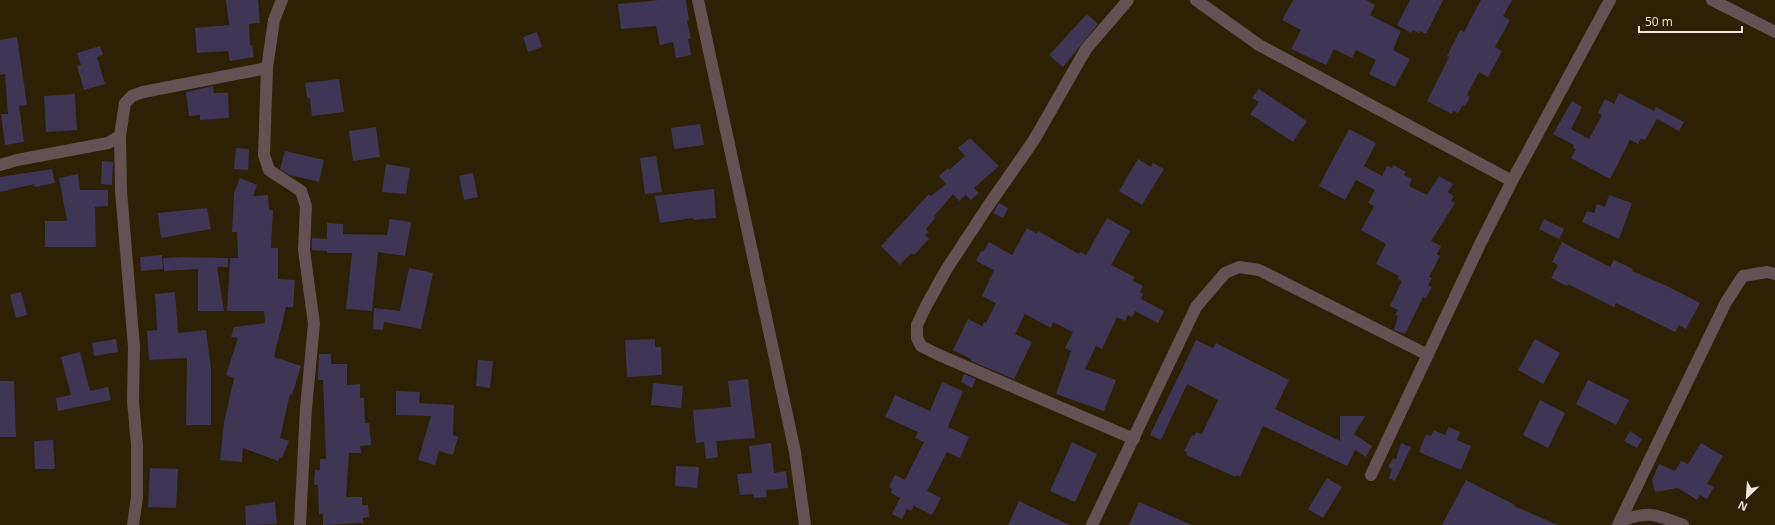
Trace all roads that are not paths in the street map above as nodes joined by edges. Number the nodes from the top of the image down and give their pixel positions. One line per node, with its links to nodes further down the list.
1 (282, 0): 8 (street)
2 (698, 0): 19 (street)
3 (1128, 0): 14 (street)
4 (1196, 0): 11 (street)
5 (1610, 0): 11 (street)
6 (1712, 0): 7 (street)
7 (1775, 32)
8 (267, 68): 9 (street); 18 (street)
9 (120, 136): 10 (street); 17 (street)
10 (0, 165)
11 (1512, 181): 13 (street)
12 (1775, 274): 16 (street)
13 (1428, 355): 14 (street); 15 (street)
14 (1134, 439): 20 (street)
15 (1371, 475)
16 (1620, 523): 21 (street)
17 (133, 525)
18 (300, 525)
19 (805, 525)
20 (1092, 525)
21 (1683, 525)

